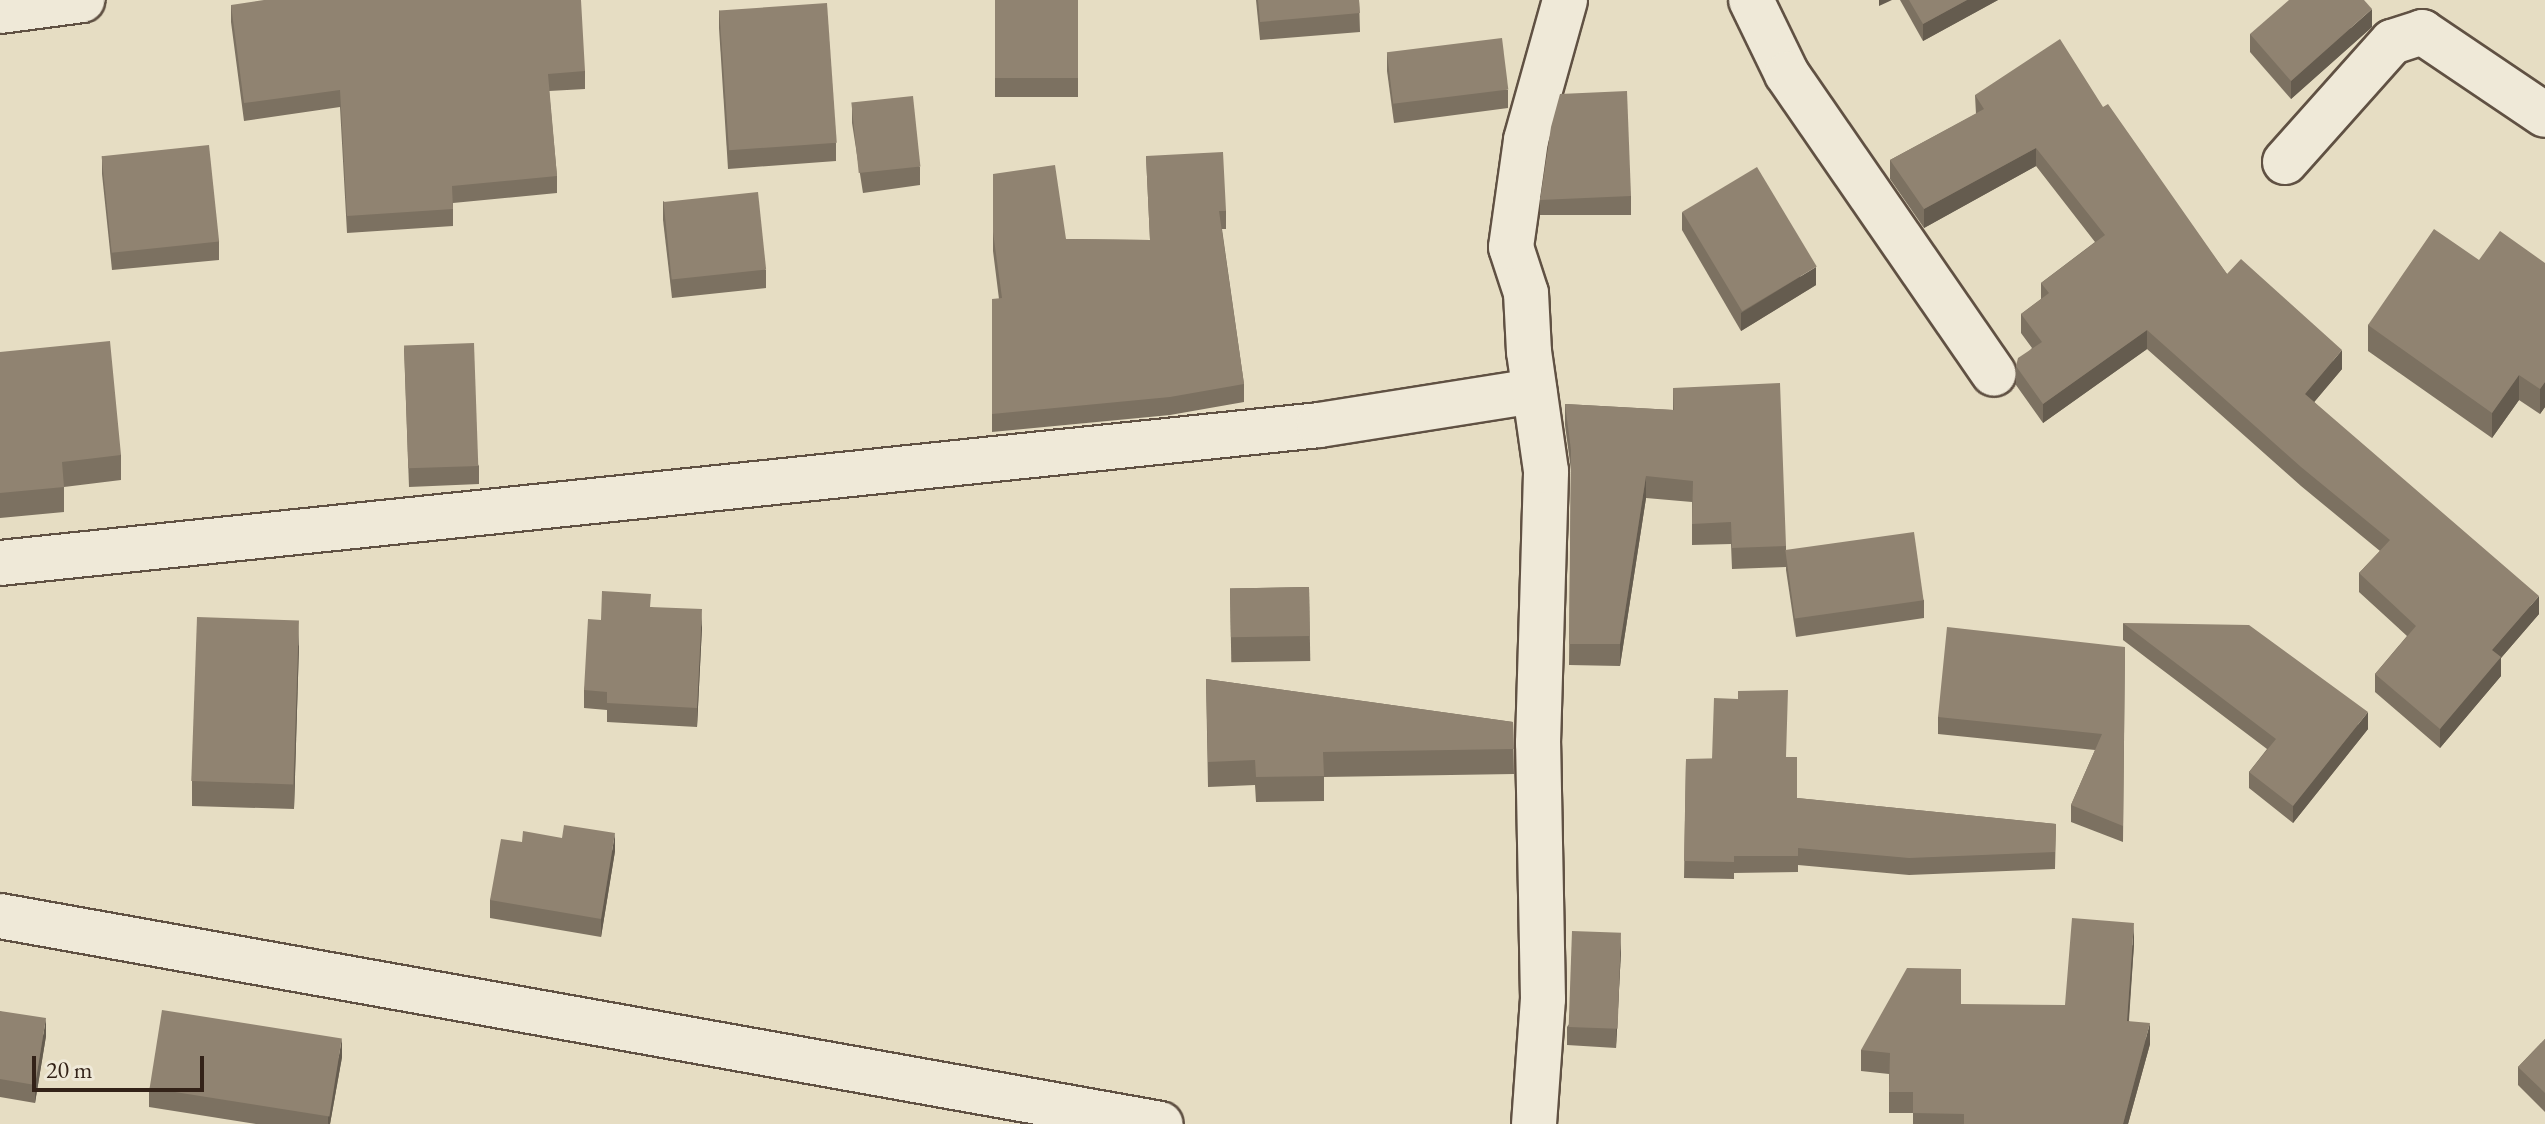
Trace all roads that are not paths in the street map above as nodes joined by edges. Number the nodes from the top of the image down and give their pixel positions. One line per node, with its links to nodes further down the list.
1 (82, 0): 4 (street)
2 (1565, 0): 8 (street)
3 (1751, 0): 7 (street)
4 (0, 11)
5 (2545, 115): 6 (street)
6 (2285, 162)
7 (1994, 374)
8 (1534, 391): 9 (street); 12 (street)
9 (0, 563)
10 (0, 916): 11 (street)
11 (1161, 1124)
12 (1534, 1124)

